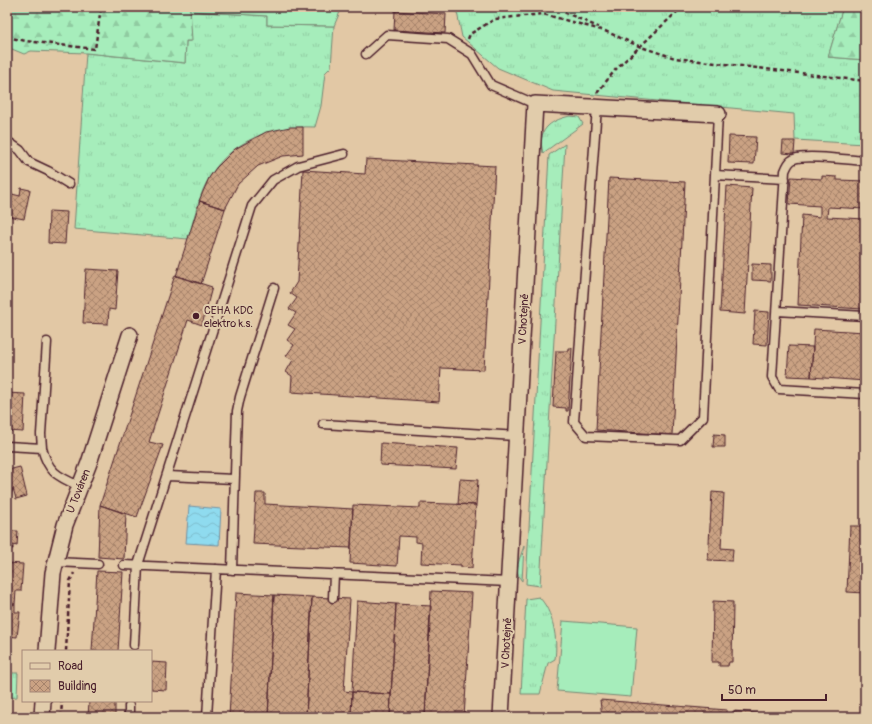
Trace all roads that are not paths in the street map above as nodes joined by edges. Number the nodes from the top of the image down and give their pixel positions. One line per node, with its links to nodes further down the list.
1 (366, 54): 2 (lane)
2 (535, 104): 3 (street); 18 (street, V Chotejně)
3 (592, 107): 4 (street); 8 (lane)
4 (718, 114): 8 (lane)
5 (7, 141): 10 (lane)
6 (344, 154): 21 (lane)
7 (865, 161): 9 (lane)
8 (715, 175): 9 (lane)
9 (785, 178): 12 (lane)
10 (69, 184)
11 (274, 288): 22 (lane)
12 (777, 311): 13 (lane); 16 (lane)
13 (865, 316)
14 (130, 335): 23 (street, U Továren)
15 (47, 342): 20 (lane)
16 (865, 394)
17 (323, 424): 18 (lane)
18 (517, 436): 31 (street, V Chotejně)
19 (7, 446): 20 (lane)
20 (42, 448): 23 (lane)
21 (168, 476): 22 (lane); 27 (lane)
22 (234, 479): 29 (lane)
23 (79, 486): 24 (street, U Továren)
24 (55, 562): 25 (lane); 34 (street, U Továren)
25 (98, 564)
26 (124, 565): 27 (lane)
27 (138, 565): 28 (lane); 33 (lane)
28 (216, 569): 29 (lane); 39 (lane)
29 (232, 570): 30 (lane)
30 (334, 574): 31 (lane); 32 (lane)
31 (509, 582): 40 (street, V Chotejně)
32 (333, 598)
33 (134, 645)
34 (47, 650)
35 (43, 702): 37 (street)
36 (129, 706): 38 (lane)
37 (42, 717)
38 (129, 717)
39 (207, 717)
40 (501, 717)

